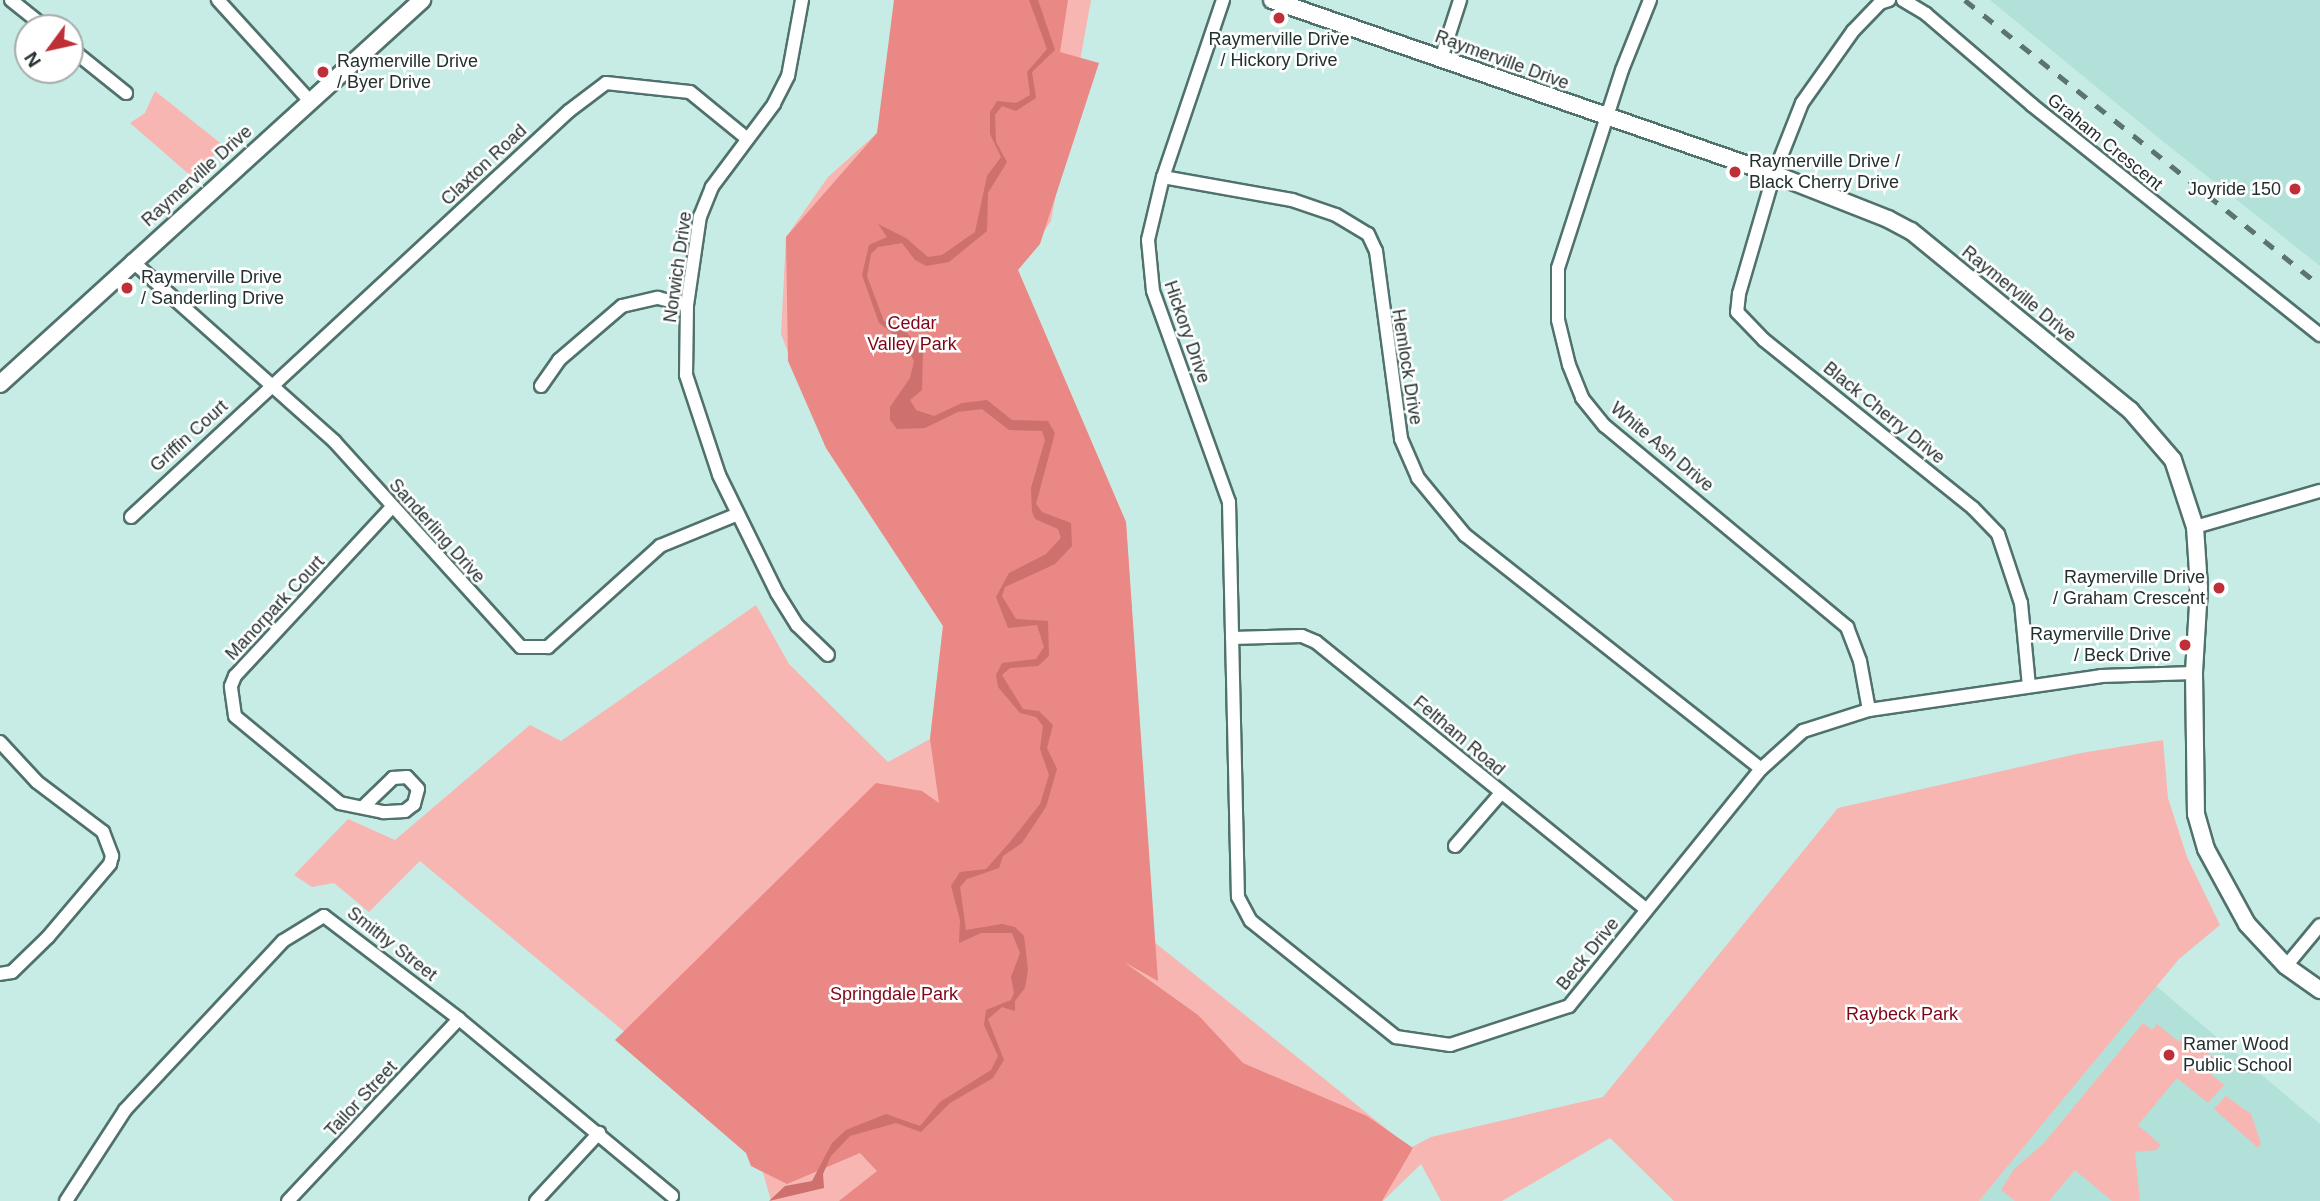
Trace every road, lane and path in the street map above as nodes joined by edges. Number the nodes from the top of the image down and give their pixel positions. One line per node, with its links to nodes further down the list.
1 (11, 0): 11 (street)
2 (218, 0): 15 (street)
3 (422, 0): 15 (street, Raymerville Drive)
4 (802, 0): 17 (street, Norwich Drive)
5 (1223, 0): 19 (street, Hickory Drive)
6 (1272, 0): 13 (street, Raymerville Drive)
7 (1460, 0): 13 (street)
8 (1650, 0): 16 (street, White Ash Drive)
9 (1889, 0): 18 (street)
10 (1903, 0): 22 (street, Graham Crescent)
11 (28, 14)
12 (84, 59): 14 (street)
13 (1441, 59): 16 (street, Raymerville Drive)
14 (126, 93)
15 (309, 100): 20 (street, Raymerville Drive)
16 (1609, 117): 18 (street, Raymerville Drive); 35 (street, White Ash Drive)
17 (745, 137): 21 (street, Norwich Drive); 23 (street, Claxton Road)
18 (1774, 174): 30 (street, Raymerville Drive); 34 (street, Black Cherry Drive)
19 (1163, 177): 31 (street, Hickory Drive); 37 (street, Hemlock Drive)
20 (132, 261): 23 (street, Sanderling Drive); 24 (street, Raymerville Drive)
21 (687, 305): 25 (street); 28 (street, Norwich Drive)
22 (2320, 335)
23 (273, 382): 27 (street, Sanderling Drive); 29 (street, Griffin Court)
24 (0, 384)
25 (541, 386)
26 (2320, 491): 30 (street)
27 (393, 508): 28 (street, Sanderling Drive); 39 (street, Manorpark Court)
28 (738, 514): 32 (street, Norwich Drive)
29 (131, 517)
30 (2195, 527): 33 (street, Raymerville Drive)
31 (1232, 638): 38 (street, Feltham Road); 41 (street, Beck Drive)
32 (828, 655)
33 (2194, 673): 34 (street, Beck Drive); 43 (street, Raymerville Drive)
34 (2029, 686): 35 (street, Beck Drive)
35 (1868, 710): 37 (street, Beck Drive)
36 (0, 742): 44 (street)
37 (1761, 769): 41 (street, Beck Drive)
38 (1500, 793): 40 (street); 41 (street, Feltham Road)
39 (363, 807)
40 (1455, 846)
41 (1646, 909)
42 (2320, 925): 43 (street)
43 (2286, 966): 45 (street, Raymerville Drive)
44 (0, 974)
45 (2320, 990)
46 (459, 1019): 47 (street, Smithy Street); 49 (street, Smithy Street); 50 (street, Tailor Street)
47 (599, 1133): 48 (street, Smithy Street); 51 (street)
48 (672, 1196)
49 (66, 1201)
50 (288, 1201)
51 (536, 1201)

